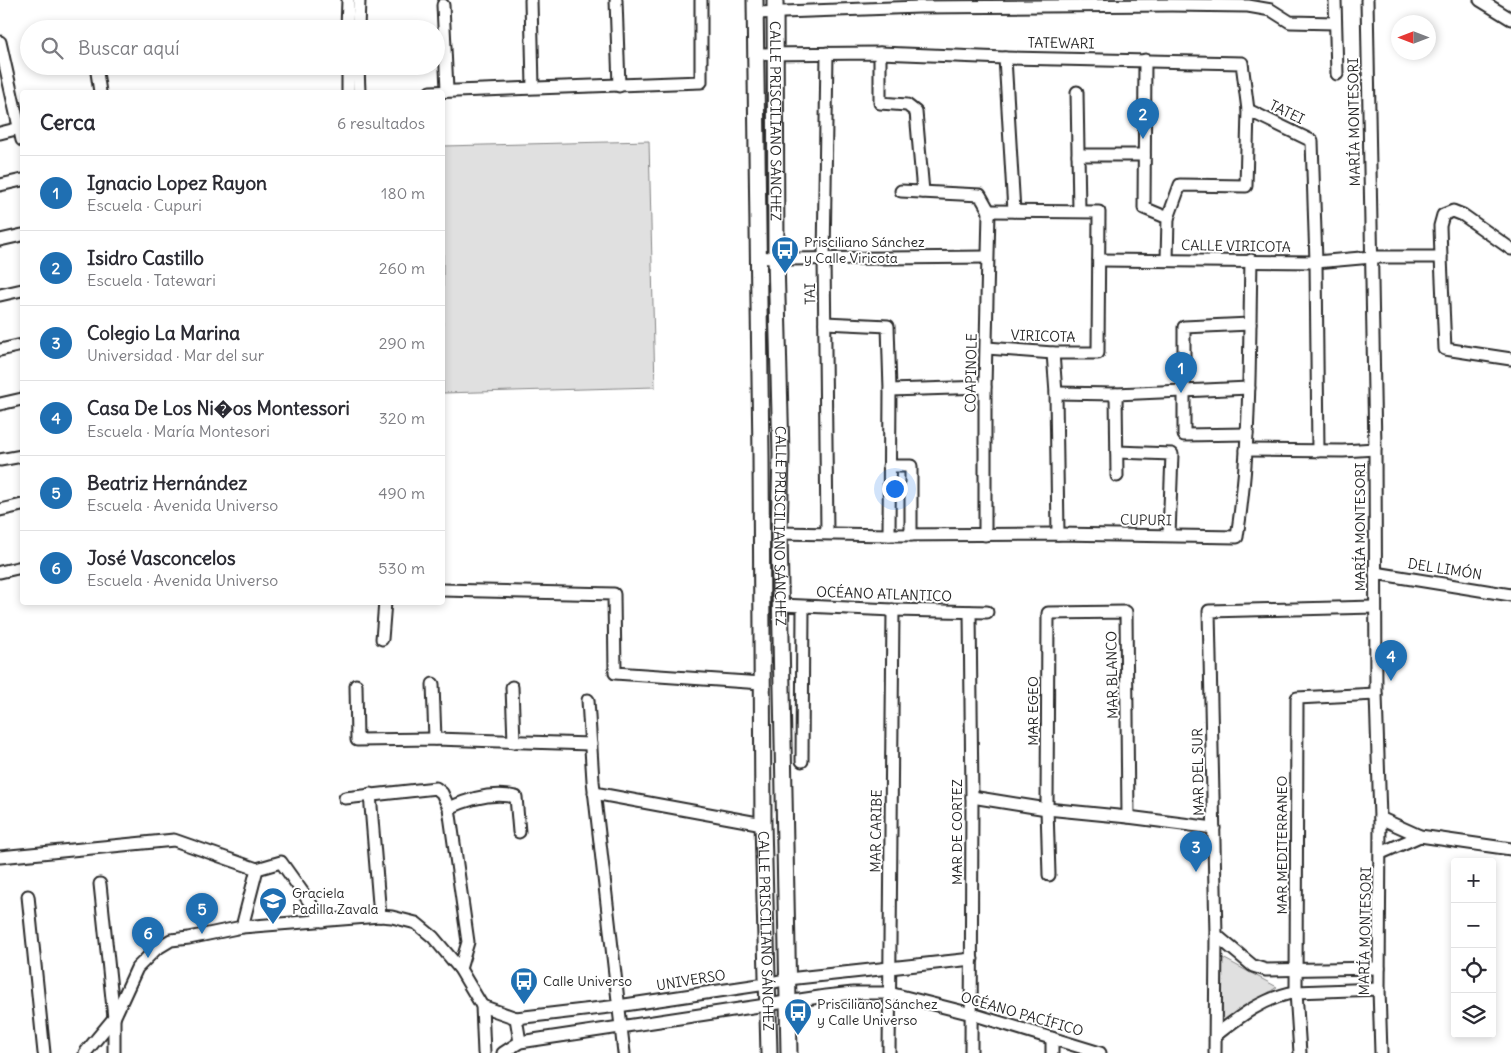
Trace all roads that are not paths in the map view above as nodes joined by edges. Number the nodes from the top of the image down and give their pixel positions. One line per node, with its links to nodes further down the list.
1 (348, 0): 14 (street)
2 (359, 0): 15 (street)
3 (531, 0): 31 (street)
4 (616, 0): 30 (street)
5 (701, 0): 30 (street)
6 (1334, 0): 17 (street)
7 (1367, 0): 55 (street, MARÍA MONTESORI)
8 (1480, 0): 13 (street)
9 (1250, 3): 12 (street); 17 (street)
10 (443, 5): 16 (street)
11 (755, 6): 12 (street); 22 (main road, CALLE PRISCILIANO SÁNCHEZ)
12 (775, 6): 23 (main road, CALLE PRISCILIANO SÁNCHEZ)
13 (1511, 19)
14 (347, 20)
15 (358, 20)
16 (444, 20)
17 (1335, 22): 26 (street)
18 (0, 42): 38 (street)
19 (445, 48): 35 (street)
20 (827, 53): 21 (street, TATEWARI); 23 (street, TATEWARI); 57 (street, TAI)
21 (880, 53): 24 (street, TATEWARI); 45 (street)
22 (755, 54): 23 (street, TATEWARI); 53 (main road, CALLE PRISCILIANO SÁNCHEZ)
23 (775, 54): 56 (main road, CALLE PRISCILIANO SÁNCHEZ)
24 (1004, 58): 25 (street, TATEWARI); 47 (street)
25 (1145, 60): 37 (street, TATEWARI); 41 (street)
26 (1337, 74)
27 (97, 75): 32 (street)
28 (348, 75): 33 (street)
29 (358, 75): 34 (street)
30 (619, 86): 31 (street)
31 (533, 87): 35 (street)
32 (100, 90)
33 (348, 90)
34 (359, 90)
35 (447, 90)
36 (1077, 92): 40 (street)
37 (1248, 110): 49 (street, TATEWARI); 62 (street, TATEI)
38 (20, 128): 39 (street)
39 (0, 133)
40 (1078, 154): 41 (street); 48 (street)
41 (1144, 155): 49 (street)
42 (20, 180): 43 (street)
43 (0, 185)
44 (901, 191): 45 (street)
45 (923, 192): 46 (street)
46 (989, 211): 47 (street); 54 (street, COAPINOLE)
47 (1014, 211): 48 (street)
48 (1079, 211): 59 (street)
49 (1168, 218): 60 (street)
50 (20, 235): 51 (street)
51 (0, 240)
52 (1511, 249): 58 (street)
53 (757, 257): 56 (street); 112 (main road, CALLE PRISCILIANO SÁNCHEZ)
54 (987, 257): 57 (street); 68 (street, COAPINOLE)
55 (1372, 257): 58 (street, CALLE VIRICOTA); 62 (street, CALLE VIRICOTA); 81 (street, MARÍA MONTESORI)
56 (776, 258): 57 (street); 91 (main road, CALLE PRISCILIANO SÁNCHEZ)
57 (824, 258): 65 (street, TAI)
58 (1441, 258): 71 (street)
59 (1099, 260): 60 (street, CALLE VIRICOTA); 70 (street, VIRICOTA)
60 (1167, 260): 61 (street, CALLE VIRICOTA)
61 (1251, 260): 62 (street, CALLE VIRICOTA); 66 (street, CUPURI)
62 (1316, 262): 83 (street)
63 (20, 290): 64 (street)
64 (0, 295)
65 (825, 323): 74 (street); 92 (street, TAI)
66 (1250, 324): 73 (street, CUPURI); 75 (street)
67 (20, 345): 69 (street)
68 (987, 348): 70 (street, VIRICOTA); 72 (street, COAPINOLE)
69 (0, 350)
70 (1053, 353): 76 (street)
71 (1511, 359)
72 (985, 387): 74 (street); 96 (street, COAPINOLE)
73 (1248, 388): 75 (street); 80 (street, CUPURI)
74 (890, 390): 87 (street)
75 (1184, 391): 77 (street); 80 (street)
76 (1056, 393): 77 (street); 93 (street)
77 (1116, 394): 84 (street)
78 (20, 399): 79 (street)
79 (0, 404)
80 (1247, 434): 82 (street, CUPURI)
81 (1375, 449): 83 (street); 100 (street, MARÍA MONTESORI)
82 (1246, 450): 83 (street); 97 (street, CUPURI)
83 (1318, 450)
84 (1117, 452): 88 (street); 97 (street)
85 (20, 456): 86 (street)
86 (0, 460)
87 (890, 466): 94 (street); 95 (street)
88 (1117, 476)
89 (20, 505): 90 (street)
90 (0, 510)
91 (779, 533): 92 (street, CUPURI); 104 (main road, CALLE PRISCILIANO SÁNCHEZ)
92 (827, 533): 94 (street, CUPURI)
93 (1058, 534): 96 (street, CUPURI); 97 (street, CUPURI)
94 (889, 535): 95 (street, CUPURI)
95 (912, 535): 96 (street, CUPURI)
96 (985, 535)
97 (1169, 535)
98 (20, 567): 99 (street)
99 (0, 572)
100 (1375, 573): 102 (street, DEL LIMÓN); 106 (street, MARÍA MONTESORI)
101 (445, 590): 112 (street)
102 (1511, 594)
103 (385, 605): 111 (street)
104 (780, 605): 105 (street, OCÉANO ATLANTICO); 150 (main road, CALLE PRISCILIANO SÁNCHEZ)
105 (803, 607): 107 (street, OCÉANO ATLANTICO); 121 (street)
106 (1375, 607): 116 (street, MARÍA MONTESORI); 131 (street, MAR DEL SUR)
107 (893, 610): 108 (street, OCÉANO ATLANTICO); 146 (street, MAR CARIBE)
108 (970, 612): 109 (street, OCÉANO ATLANTICO); 124 (street, MAR DE CORTEZ)
109 (987, 612)
110 (1048, 613): 127 (street, MAR EGEO); 128 (street, MAR BLANCO)
111 (382, 639)
112 (762, 683): 130 (main road, CALLE PRISCILIANO SÁNCHEZ)
113 (432, 684): 118 (street)
114 (356, 686): 118 (street)
115 (512, 687): 119 (street)
116 (1376, 694): 129 (street, MARÍA MONTESORI); 149 (street, MAR MEDITERRANEO)
117 (588, 700): 120 (street)
118 (435, 739): 119 (street)
119 (514, 742): 120 (street)
120 (591, 744): 122 (street)
121 (802, 760)
122 (594, 793): 130 (street); 157 (street)
123 (370, 794): 125 (street); 126 (street); 141 (street)
124 (972, 796): 127 (street); 145 (street, MAR DE CORTEZ)
125 (345, 798)
126 (449, 808): 132 (street); 148 (street)
127 (1048, 809): 128 (street); 138 (street, MAR EGEO)
128 (1128, 817): 131 (street)
129 (1380, 818): 133 (street); 135 (street, MARÍA MONTESORI)
130 (763, 824): 151 (main road, CALLE PRISCILIANO SÁNCHEZ)
131 (1214, 828): 144 (street, MAR DEL SUR)
132 (520, 832)
133 (1420, 836): 134 (street); 135 (street)
134 (1511, 849)
135 (1381, 854): 147 (street, MARÍA MONTESORI)
136 (0, 857): 137 (street)
137 (257, 869): 142 (street); 143 (street)
138 (1049, 875)
139 (100, 884): 160 (street)
140 (28, 896): 167 (street)
141 (380, 916): 142 (street); 148 (street)
142 (323, 920): 143 (street)
143 (242, 927): 160 (street)
144 (1216, 935): 149 (street); 163 (street, MAR DEL SUR)
145 (972, 959): 146 (street); 159 (street, MAR DE CORTEZ)
146 (889, 968): 150 (street); 154 (street, MAR CARIBE)
147 (1379, 968): 149 (street); 152 (street, MARÍA MONTESORI)
148 (460, 969): 156 (street)
149 (1296, 970): 153 (street, MAR MEDITERRANEO)
150 (788, 979): 151 (street, UNIVERSO); 155 (main road, CALLE PRISCILIANO SÁNCHEZ)
151 (766, 984): 157 (street, UNIVERSO); 158 (main road, CALLE PRISCILIANO SÁNCHEZ)
152 (1379, 990): 153 (street); 180 (street, MARÍA MONTESORI)
153 (1296, 992): 163 (street); 179 (street, MAR MEDITERRANEO)
154 (889, 993): 155 (street, OCÉANO PACÍFICO); 159 (street, OCÉANO PACÍFICO); 175 (street, MAR CARIBE)
155 (788, 1002): 158 (street); 174 (main road, CALLE PRISCILIANO SÁNCHEZ)
156 (482, 1006): 161 (street, UNIVERSO); 170 (street)
157 (618, 1006): 161 (street, UNIVERSO); 162 (street)
158 (768, 1006): 162 (street); 173 (main road, CALLE PRISCILIANO SÁNCHEZ)
159 (972, 1014): 164 (street, OCÉANO PACÍFICO); 176 (street, MAR DE CORTEZ)
160 (114, 1018): 168 (street); 169 (street)
161 (516, 1018): 165 (street)
162 (621, 1028): 165 (street); 172 (street)
163 (1216, 1035): 166 (street, MAR DEL SUR)
164 (1052, 1038): 177 (street); 178 (street, OCÉANO PACÍFICO)
165 (520, 1042): 171 (street)
166 (1214, 1052)
167 (44, 1053)
168 (85, 1053)
169 (114, 1053)
170 (484, 1053)
171 (503, 1053)
172 (624, 1053)
173 (768, 1053)
174 (789, 1053)
175 (889, 1053)
176 (971, 1053)
177 (1052, 1053)
178 (1100, 1053)
179 (1300, 1053)
180 (1381, 1053)

